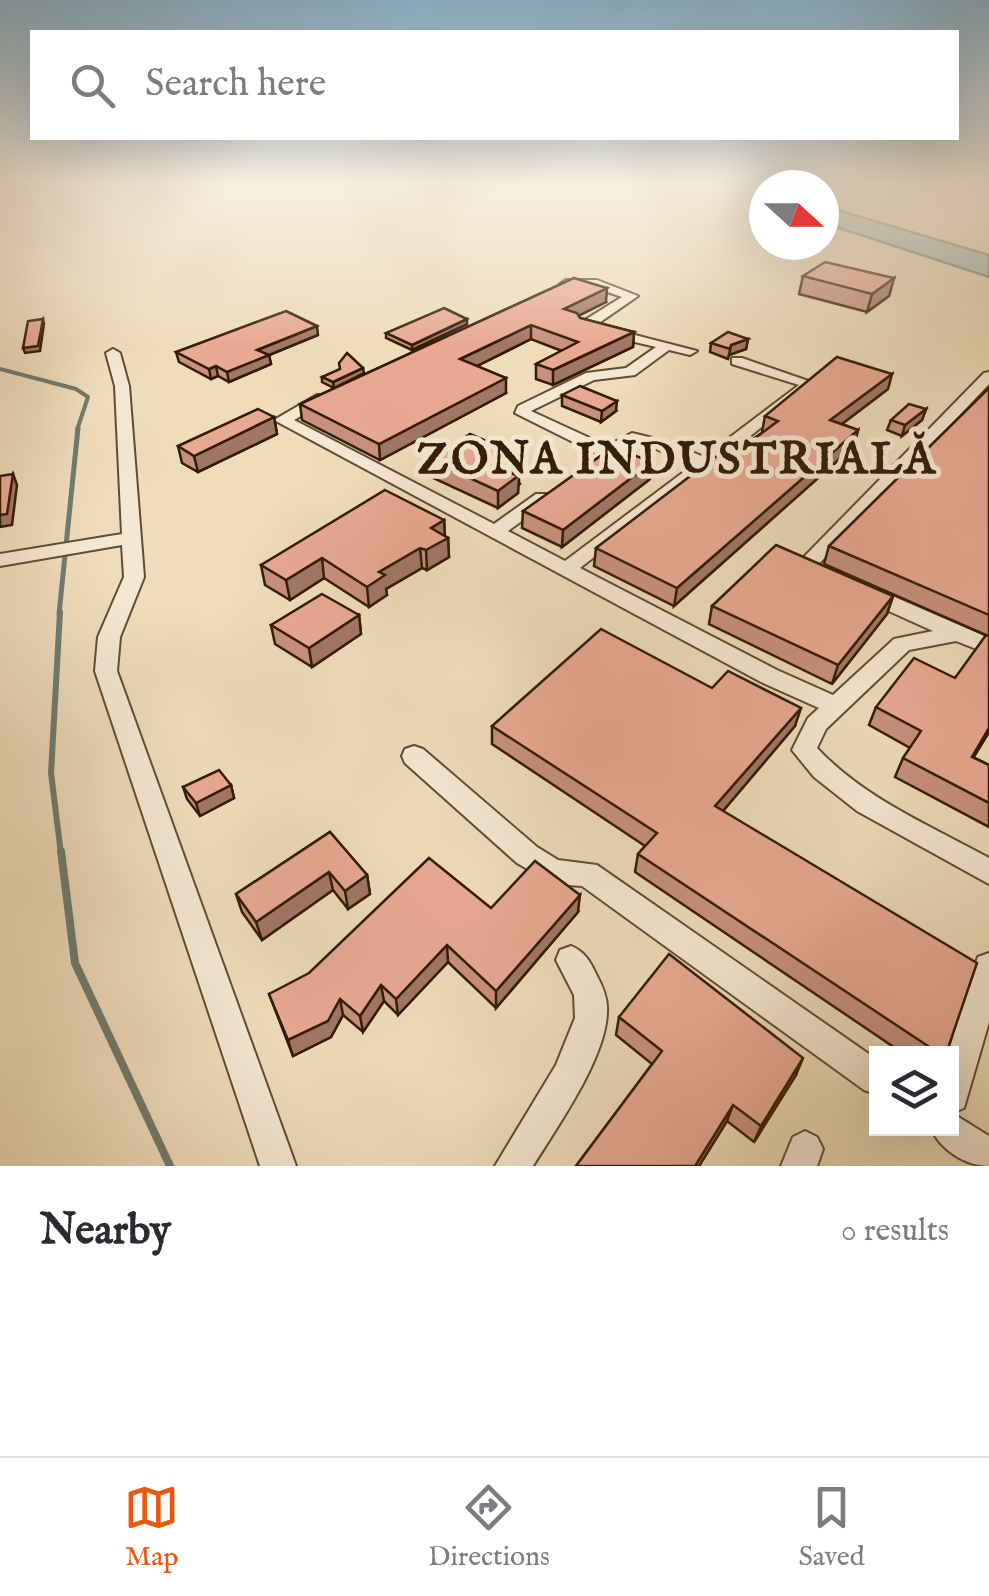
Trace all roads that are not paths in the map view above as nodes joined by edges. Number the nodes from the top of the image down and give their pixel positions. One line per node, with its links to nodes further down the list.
1 (557, 287): 2 (street)
2 (666, 346): 3 (street); 8 (street)
3 (690, 351)
4 (113, 353): 13 (street)
5 (737, 361): 9 (street)
6 (989, 376): 16 (street)
7 (344, 388): 12 (street)
8 (606, 452): 9 (street); 10 (street)
9 (706, 464): 15 (street)
10 (575, 474)
11 (559, 486): 12 (street)
12 (496, 531): 15 (street)
13 (131, 538): 14 (street); 27 (street)
14 (0, 560)
15 (568, 568): 18 (street)
16 (959, 633): 17 (street); 18 (street)
17 (989, 647)
18 (836, 706): 20 (street)
19 (414, 756): 24 (street)
20 (989, 872)
21 (571, 960): 28 (street)
22 (989, 967): 23 (street)
23 (959, 1072)
24 (869, 1073)
25 (959, 1136): 26 (street)
26 (989, 1158)
27 (278, 1166)
28 (513, 1166)

